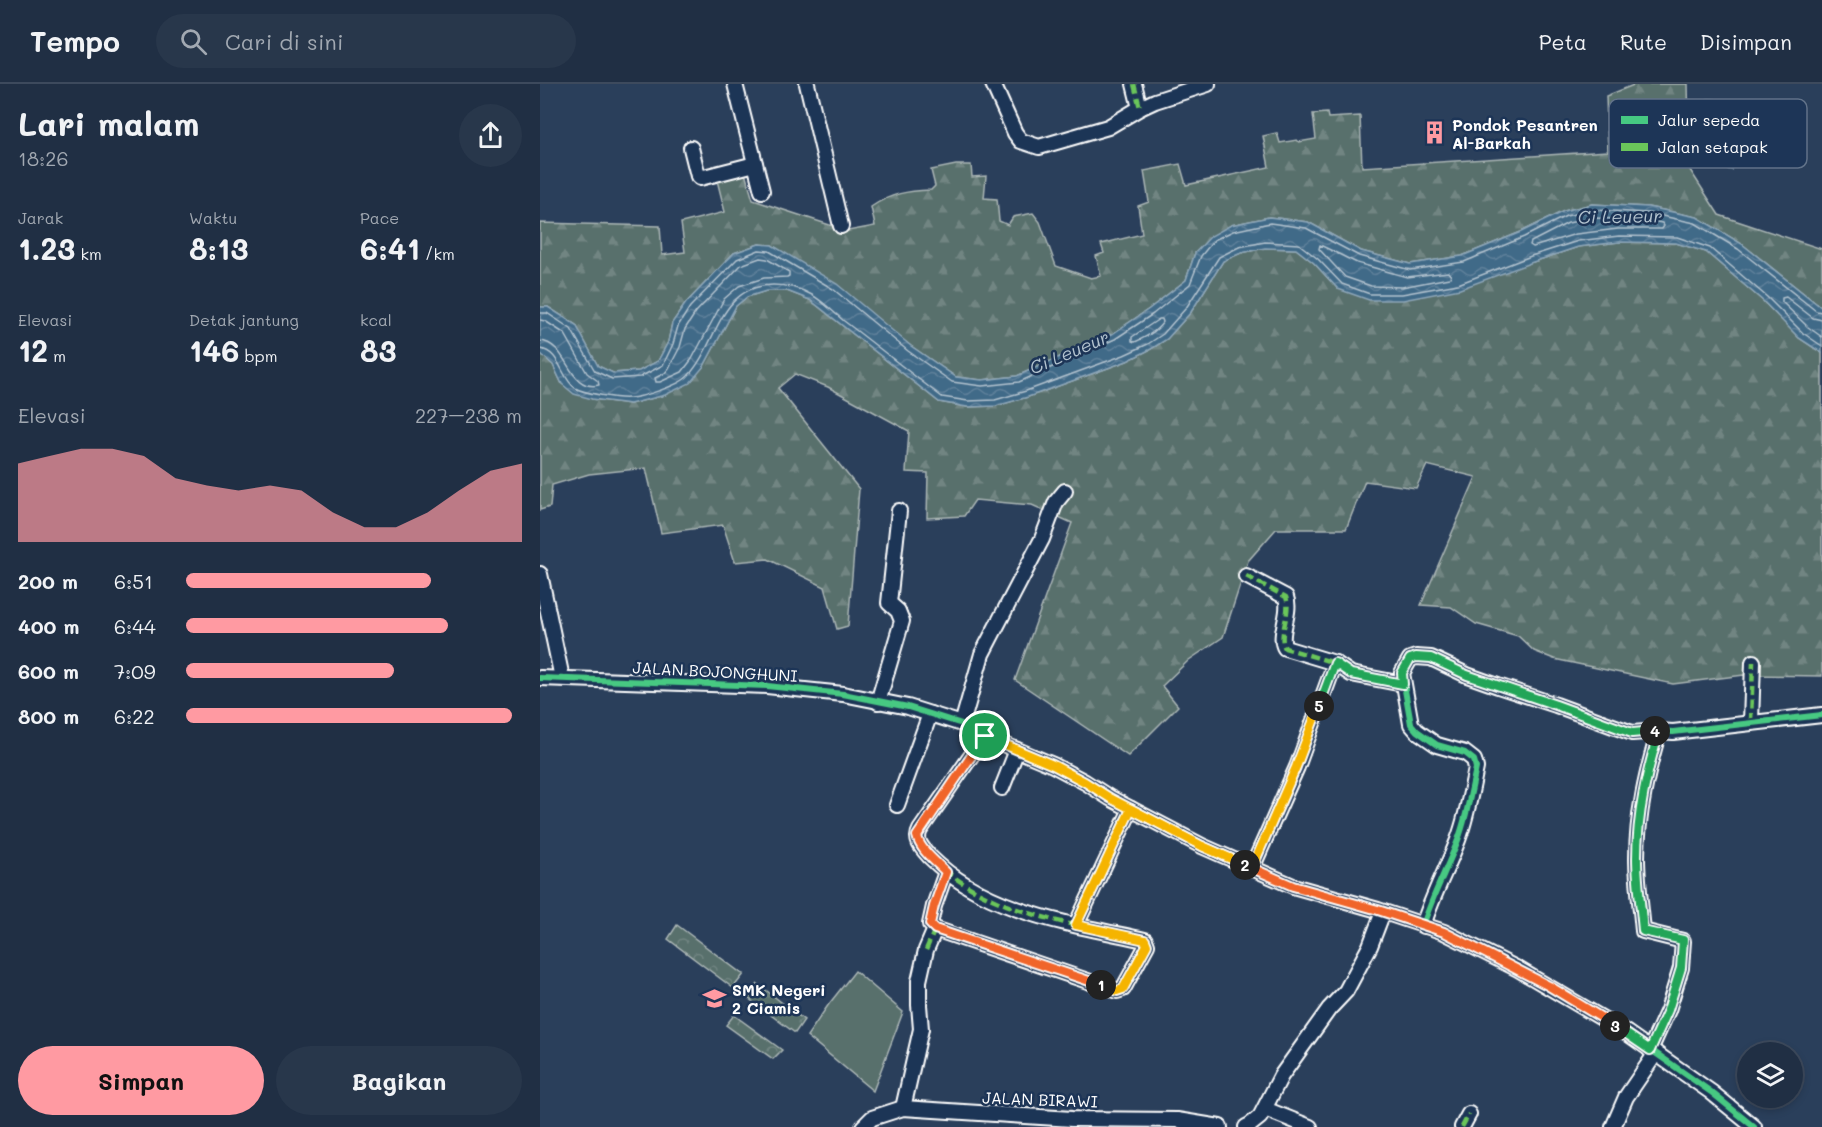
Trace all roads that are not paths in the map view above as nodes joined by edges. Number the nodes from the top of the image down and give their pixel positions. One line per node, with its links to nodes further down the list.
1 (735, 84): 9 (street)
2 (807, 84): 11 (street)
3 (993, 84): 7 (street)
4 (1134, 84): 7 (street)
5 (1208, 84): 6 (street)
6 (1173, 89): 7 (street)
7 (1140, 108)
8 (691, 148): 9 (street)
9 (755, 164): 10 (street)
10 (762, 191)
11 (841, 226)
12 (1065, 490): 25 (street)
13 (899, 510): 21 (street)
14 (540, 574): 19 (street)
15 (1246, 576): 17 (street)
16 (1753, 662): 24 (street)
17 (1335, 663): 20 (street); 32 (street)
18 (540, 678): 19 (street, JALAN BOJONGHUNI)
19 (562, 678): 21 (street, JALAN BOJONGHUNI)
20 (1403, 684): 26 (street); 36 (street)
21 (878, 702): 22 (street, JALAN BOJONGHUNI)
22 (930, 714): 25 (street, JALAN BOJONGHUNI); 30 (street)
23 (1822, 716): 24 (street)
24 (1752, 722): 26 (street)
25 (962, 724): 27 (street, JALAN BOJONGHUNI)
26 (1659, 731): 38 (street)
27 (985, 736): 28 (street, JALAN BOJONGHUNI); 33 (street)
28 (1017, 750): 29 (street); 31 (street, JALAN BOJONGHUNI)
29 (1002, 788)
30 (897, 805)
31 (1131, 809): 32 (street, JALAN BOJONGHUNI); 35 (street)
32 (1252, 868): 34 (street, JALAN BOJONGHUNI)
33 (946, 872): 35 (street); 37 (street)
34 (1383, 912): 36 (street, JALAN BOJONGHUNI); 40 (street)
35 (1076, 925): 37 (street)
36 (1423, 926): 38 (street, JALAN BOJONGHUNI)
37 (935, 929): 39 (street)
38 (1653, 1052): 47 (street); 48 (street, JALAN BOJONGHUNI)
39 (903, 1108): 42 (street, JALAN BIRAWI); 43 (street, JALAN BIRAWI)
40 (1265, 1109): 44 (street); 45 (street)
41 (1469, 1114): 46 (street)
42 (863, 1127)
43 (1220, 1127)
44 (1246, 1127)
45 (1310, 1127)
46 (1462, 1127)
47 (1613, 1127)
48 (1754, 1127)

